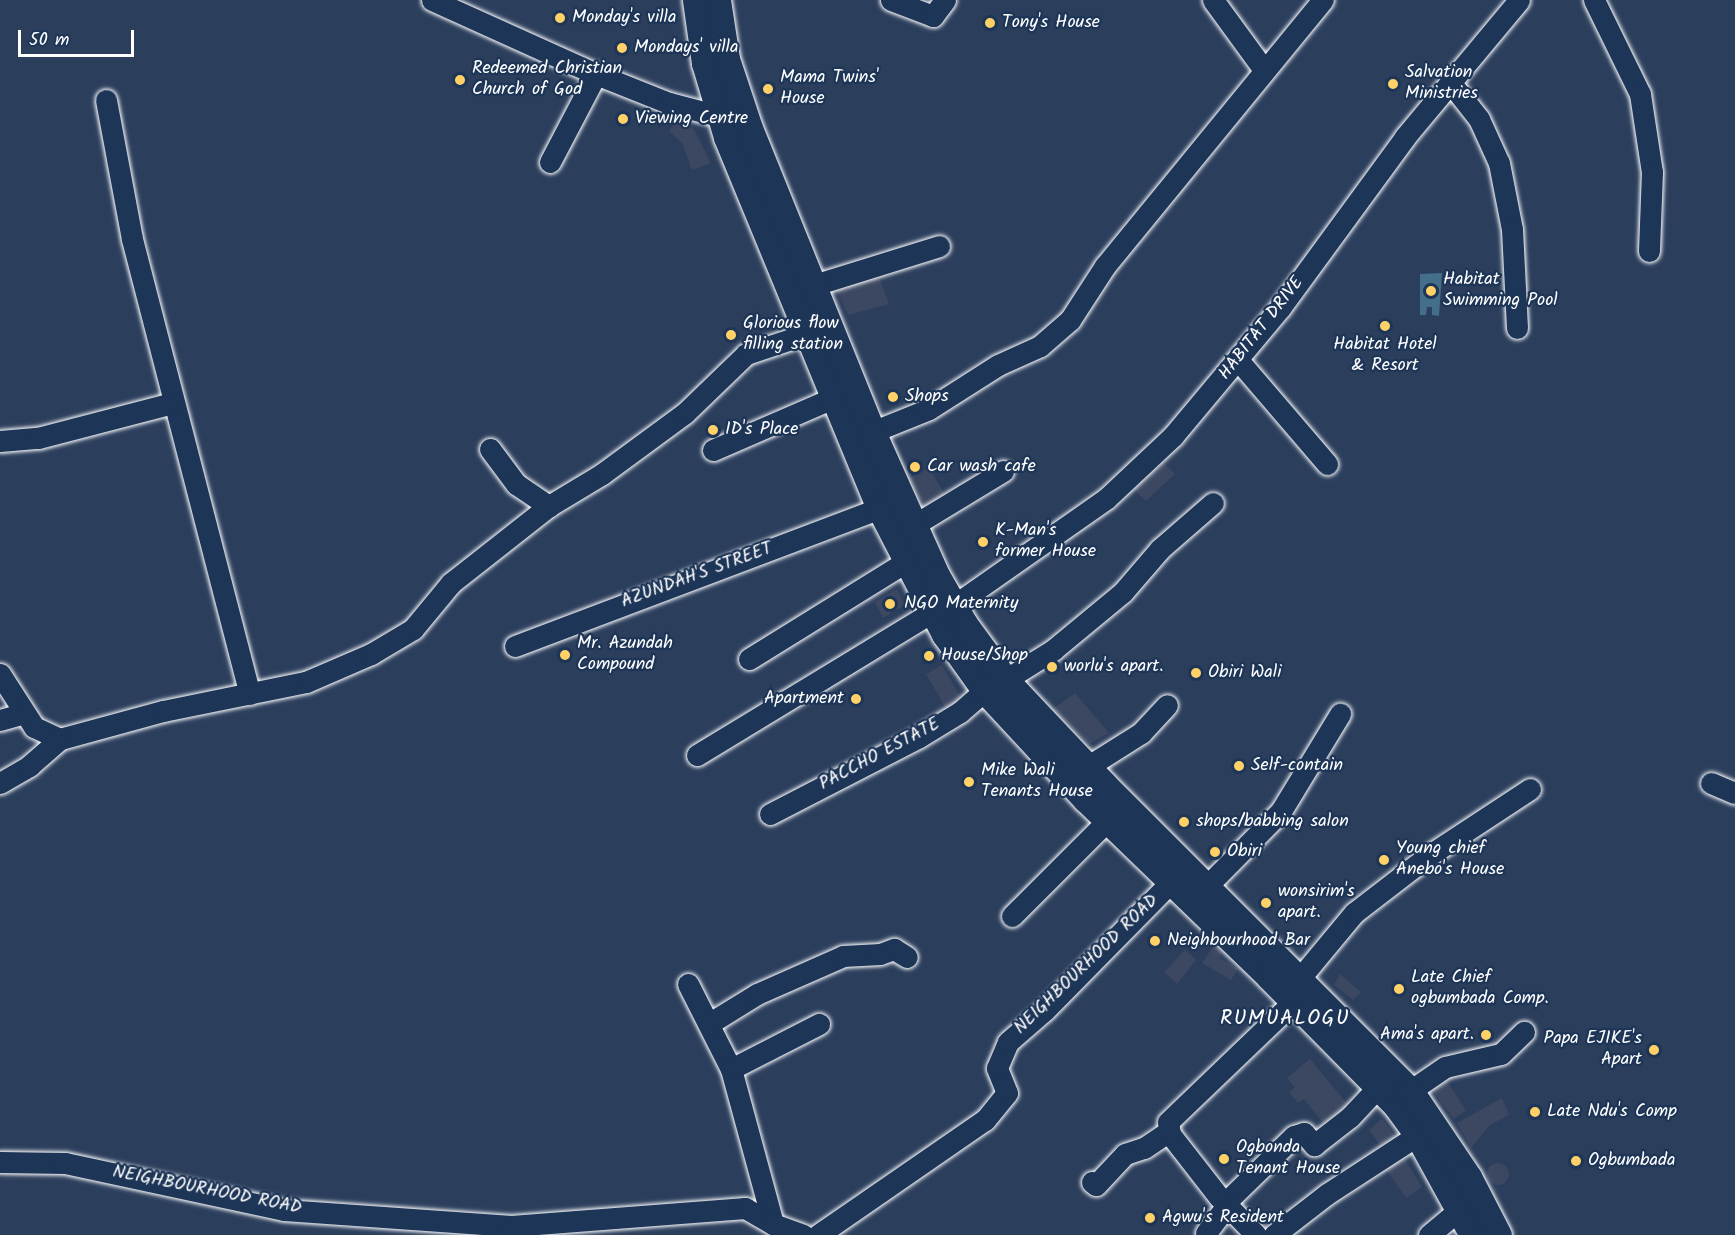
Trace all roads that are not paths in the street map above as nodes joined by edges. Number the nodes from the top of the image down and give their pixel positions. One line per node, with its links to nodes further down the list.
1 (432, 0): 11 (street)
2 (696, 0): 14 (main road)
3 (717, 0): 18 (main road)
4 (891, 0): 5 (street)
5 (945, 0)
6 (1213, 0): 10 (street)
7 (1323, 0): 10 (street)
8 (1519, 0): 12 (street, HABITAT DRIVE)
9 (1594, 0): 17 (street)
10 (1264, 70): 24 (street)
11 (596, 74): 14 (street); 15 (street)
12 (1450, 82): 19 (street); 21 (street, HABITAT DRIVE)
13 (106, 100): 23 (street)
14 (719, 116): 20 (main road)
15 (550, 162)
16 (939, 246): 18 (street)
17 (1649, 251)
18 (814, 285): 24 (main road)
19 (1517, 328)
20 (806, 334): 22 (main road); 31 (street)
21 (1238, 360): 28 (street); 35 (street, HABITAT DRIVE)
22 (833, 398): 27 (street); 32 (main road)
23 (172, 403): 25 (street); 40 (street)
24 (872, 432): 33 (main road)
25 (0, 441)
26 (490, 449): 31 (street)
27 (713, 450)
28 (1327, 464)
29 (1003, 471): 33 (street)
30 (1213, 503): 39 (street, PACCHO ESTATE)
31 (549, 506): 40 (street)
32 (880, 508): 34 (main road); 36 (street, AZUNDAH'S STREET)
33 (914, 525): 35 (main road)
34 (907, 561): 35 (main road); 37 (street)
35 (943, 609): 39 (main road); 46 (street, HABITAT DRIVE)
36 (515, 646)
37 (749, 659)
38 (0, 674): 42 (street)
39 (995, 685): 47 (main road); 52 (street, PACCHO ESTATE); 53 (main road)
40 (250, 694): 45 (street)
41 (1167, 705): 47 (street)
42 (24, 713): 44 (street); 45 (street)
43 (1340, 714): 55 (street)
44 (0, 720)
45 (60, 739): 48 (street)
46 (697, 755)
47 (1087, 768): 55 (main road)
48 (0, 783)
49 (1711, 783): 51 (street)
50 (1530, 789): 59 (street)
51 (1735, 793)
52 (770, 814)
53 (1107, 821): 54 (main road); 56 (street)
54 (1170, 884): 59 (main road); 74 (street, NEIGHBOURHOOD ROAD)
55 (1207, 886): 59 (main road)
56 (1012, 916)
57 (907, 957): 60 (street)
58 (688, 984): 60 (street)
59 (1297, 989): 64 (main road); 65 (main road); 66 (street)
60 (710, 1023): 63 (street)
61 (819, 1024): 63 (street)
62 (1524, 1032): 65 (street)
63 (731, 1069): 72 (street)
64 (1379, 1086): 67 (main road); 71 (street)
65 (1410, 1091): 70 (main road)
66 (1169, 1131): 69 (street); 71 (street)
67 (1418, 1135): 70 (main road); 76 (street)
68 (2, 1167): 72 (street, NEIGHBOURHOOD ROAD)
69 (1092, 1182)
70 (1458, 1192): 77 (street); 78 (main road); 79 (main road)
71 (1226, 1204): 73 (street); 75 (street)
72 (773, 1224): 74 (street, NEIGHBOURHOOD ROAD)
73 (1206, 1233)
74 (817, 1235)
75 (1256, 1235)
76 (1274, 1235)
77 (1429, 1235)
78 (1473, 1235)
79 (1498, 1235)

